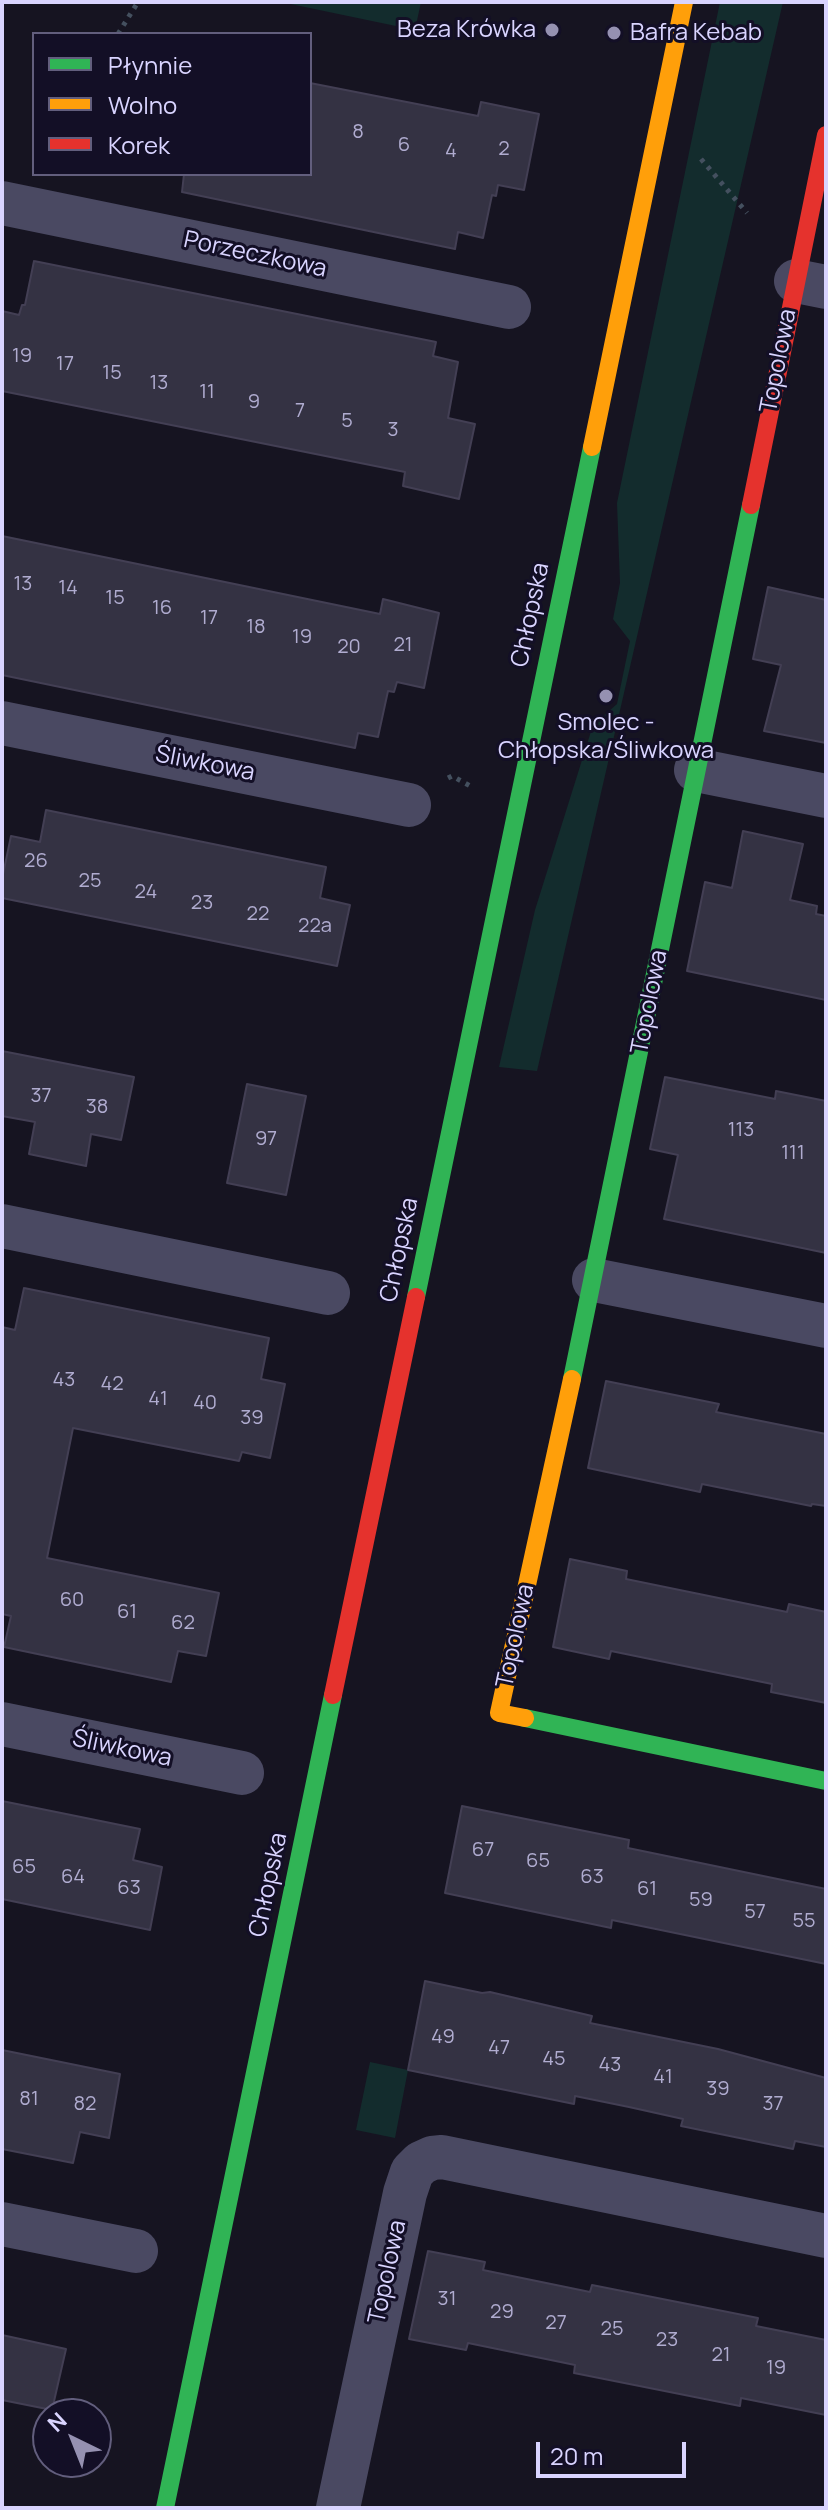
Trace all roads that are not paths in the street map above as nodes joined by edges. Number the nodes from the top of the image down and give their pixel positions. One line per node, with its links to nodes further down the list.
1 (684, 2): 20 (street, Chłopska)
2 (826, 135): 4 (street, Topolowa)
3 (2, 203): 5 (street, Porzeczkowa)
4 (811, 284): 7 (street, Topolowa)
5 (509, 307)
6 (2, 723): 9 (street, Śliwkowa)
7 (696, 770): 8 (street); 11 (street, Topolowa)
8 (826, 796)
9 (409, 805)
10 (2, 1226): 12 (street)
11 (594, 1280): 13 (street); 16 (street, Topolowa)
12 (328, 1293)
13 (826, 1326)
14 (2, 1724): 15 (street, Śliwkowa)
15 (242, 1773)
16 (826, 1781)
17 (2, 2224): 19 (street)
18 (826, 2236): 21 (street, Topolowa)
19 (136, 2251)
20 (165, 2508)
21 (338, 2508)

